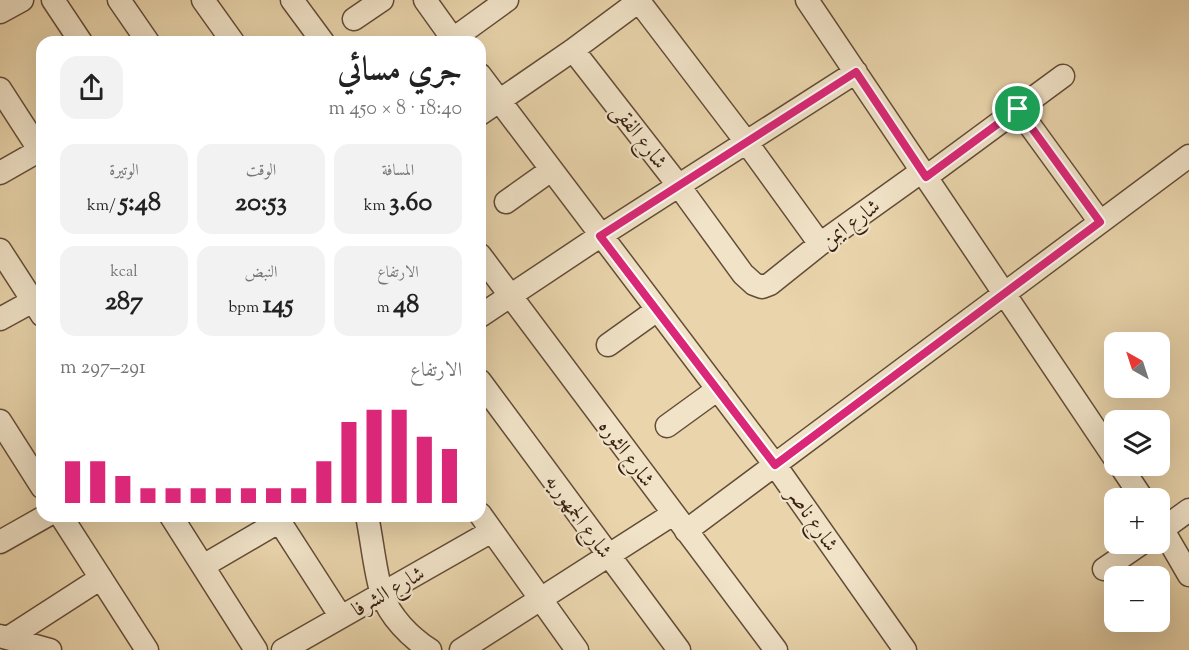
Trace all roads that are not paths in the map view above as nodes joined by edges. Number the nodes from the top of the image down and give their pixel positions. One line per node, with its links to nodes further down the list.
1 (22, 0): 11 (street)
2 (53, 0): 13 (street)
3 (119, 0): 14 (street)
4 (203, 0): 15 (street)
5 (292, 0): 16 (street)
6 (382, 0): 12 (street)
7 (424, 0): 17 (street)
8 (507, 0): 18 (street)
9 (807, 0): 20 (street)
10 (646, 3): 19 (street); 28 (street)
11 (0, 12)
12 (354, 19)
13 (77, 36)
14 (144, 36)
15 (229, 36)
16 (319, 36)
17 (449, 36)
18 (459, 36)
19 (573, 50): 24 (street); 34 (street, شارع الفقى)
20 (856, 72): 28 (street); 33 (street)
21 (1063, 76): 25 (street, شارع ايمن)
22 (486, 83): 24 (street, شارع ناصر)
23 (0, 89): 27 (street)
24 (499, 101): 26 (street); 31 (street, شارع ناصر)
25 (1018, 109): 33 (street, شارع ايمن); 36 (street)
26 (486, 110)
27 (36, 143)
28 (747, 143): 34 (street); 38 (street)
29 (36, 154): 32 (street)
30 (1189, 156): 36 (street)
31 (551, 170): 35 (street); 37 (street, شارع ناصر)
32 (0, 173)
33 (924, 174): 38 (street, شارع ايمن); 42 (street)
34 (679, 186): 37 (street); 41 (street, شارع الفقى)
35 (506, 202)
36 (1100, 222): 42 (street)
37 (600, 236): 43 (street); 46 (street, شارع ناصر)
38 (820, 244): 41 (street, شارع ايمن)
39 (0, 250): 44 (street)
40 (486, 263): 43 (street, شارع الثوره)
41 (779, 277)
42 (1005, 293): 54 (street); 55 (street)
43 (509, 296): 47 (street); 65 (street, شارع الثوره)
44 (36, 300)
45 (36, 305): 48 (street)
46 (657, 310): 49 (street); 51 (street, شارع ناصر)
47 (486, 312)
48 (0, 319)
49 (608, 345)
50 (486, 389): 70 (street, شارع الجمهوريه)
51 (718, 389): 52 (street); 55 (street, شارع ناصر)
52 (667, 426)
53 (4, 436): 56 (street)
54 (1104, 442)
55 (775, 465): 65 (street); 88 (street, شارع ناصر)
56 (36, 479)
57 (1189, 510): 66 (street)
58 (36, 522): 67 (street)
59 (65, 522): 74 (street)
60 (175, 522): 71 (street)
61 (273, 522): 71 (street)
62 (280, 522): 77 (street)
63 (367, 522): 75 (street)
64 (486, 522): 75 (street, شارع الشرفا); 76 (street)
65 (679, 522): 70 (street); 79 (street, شارع الثوره)
66 (1170, 522)
67 (0, 542)
68 (1170, 545): 73 (street)
69 (1126, 554): 72 (street)
70 (608, 555): 76 (street); 87 (street, شارع الجمهوريه)
71 (203, 566): 82 (street)
72 (1108, 566)
73 (1189, 576)
74 (101, 578): 78 (street); 81 (street)
75 (382, 594): 77 (street, شارع الشرفا); 84 (street)
76 (541, 598): 85 (street); 86 (street)
77 (341, 617): 83 (street, شارع الشرفا)
78 (4, 637): 80 (street)
79 (768, 647)
80 (50, 650)
81 (147, 650)
82 (256, 650)
83 (283, 650)
84 (430, 650)
85 (461, 650)
86 (577, 650)
87 (679, 650)
88 (905, 650)

